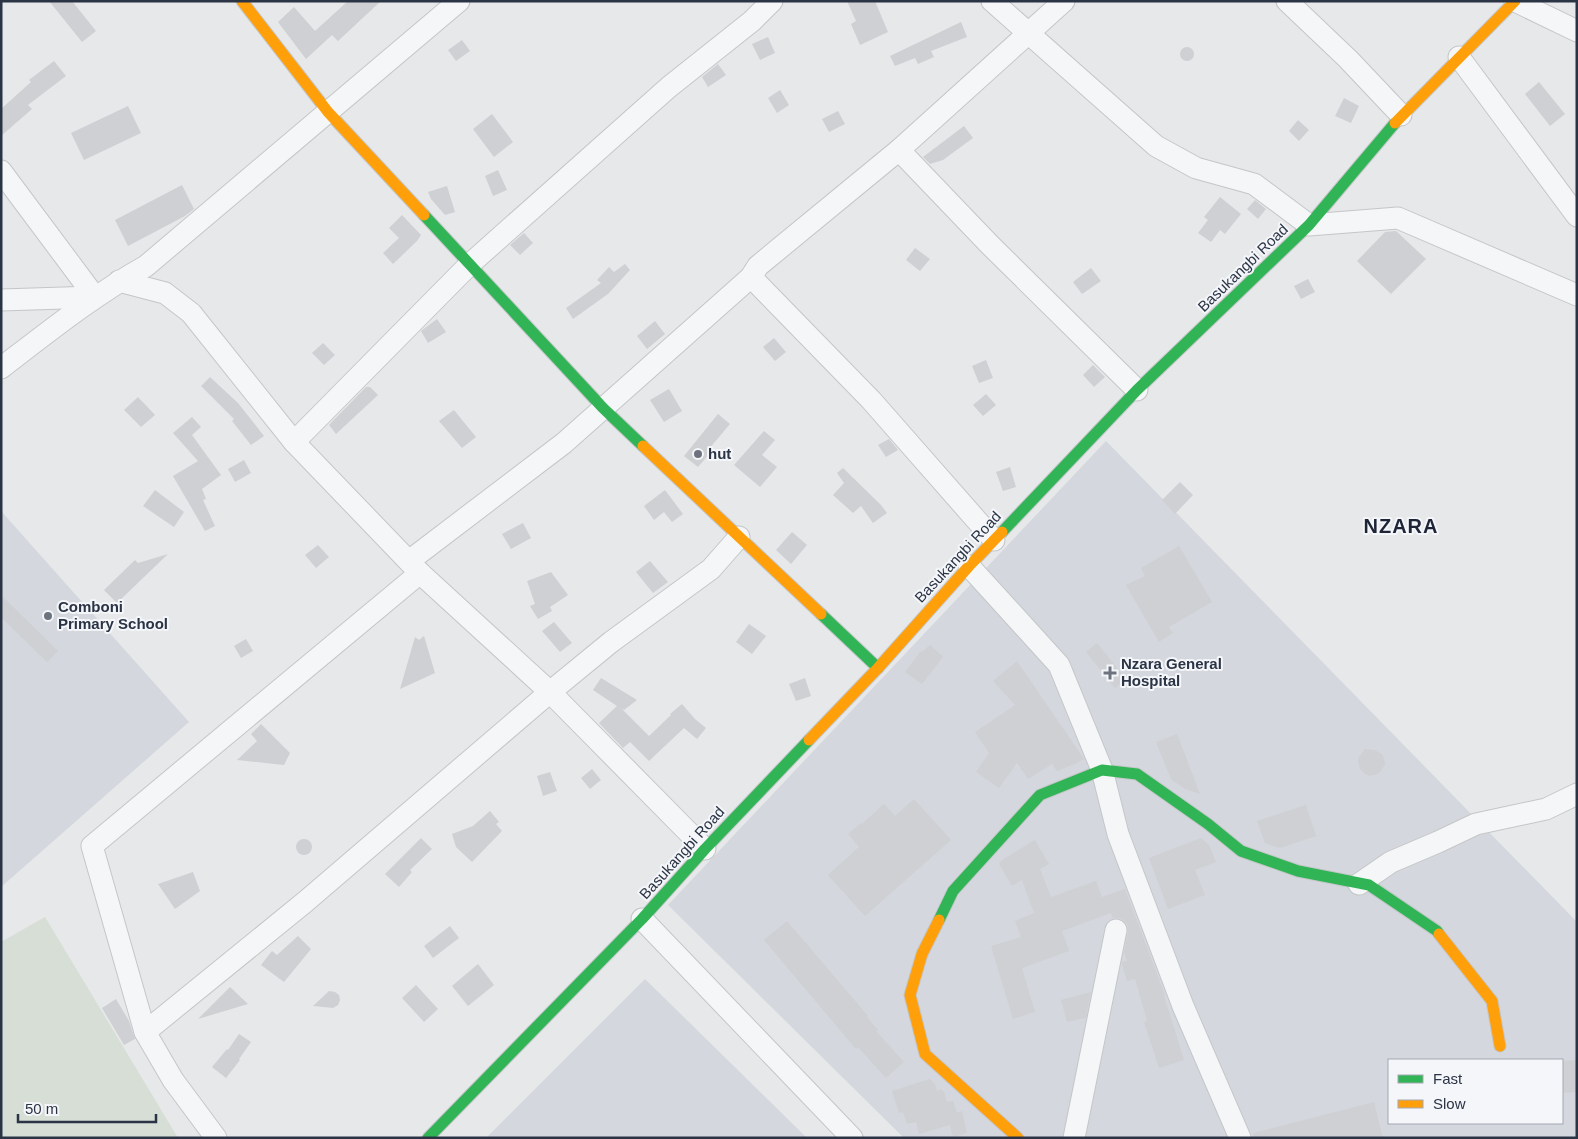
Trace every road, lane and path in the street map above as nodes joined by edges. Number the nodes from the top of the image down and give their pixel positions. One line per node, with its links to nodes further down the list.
1 (242, 1): 11 (street)
2 (459, 1): 11 (street)
3 (772, 1): 17 (street)
4 (992, 1): 9 (street)
5 (1064, 1): 9 (street)
6 (1287, 1): 12 (street)
7 (1515, 1): 8 (street); 10 (street, Basukangbi Road)
8 (1577, 31)
9 (1028, 33): 13 (street); 16 (street)
10 (1459, 57): 12 (street, Basukangbi Road); 15 (street)
11 (328, 112): 17 (street); 19 (street)
12 (1401, 115): 16 (street, Basukangbi Road)
13 (899, 150): 18 (street); 24 (street)
14 (1, 171): 21 (street)
15 (1577, 216)
16 (1309, 225): 20 (street); 24 (street, Basukangbi Road)
17 (470, 264): 25 (street); 26 (street)
18 (752, 277): 25 (street); 28 (street)
19 (119, 281): 21 (street); 26 (street)
20 (1577, 295)
21 (95, 298): 22 (street); 23 (street)
22 (1, 300)
23 (1, 368)
24 (1137, 390): 28 (street, Basukangbi Road)
25 (603, 408): 27 (street); 30 (street)
26 (294, 442): 30 (street)
27 (740, 537): 31 (street); 32 (street)
28 (994, 540): 29 (street, Basukangbi Road)
29 (969, 566): 31 (street, Basukangbi Road); 33 (street)
30 (415, 567): 32 (street); 39 (street)
31 (878, 668): 35 (street, Basukangbi Road)
32 (550, 692): 35 (street); 39 (street)
33 (1102, 770): 36 (street); 44 (street); 46 (street)
34 (1577, 794): 36 (street)
35 (705, 849): 37 (street, Basukangbi Road)
36 (1359, 884): 40 (street)
37 (642, 919): 42 (street, Basukangbi Road); 43 (street)
38 (1116, 930): 45 (street)
39 (145, 1032): 41 (street)
40 (1500, 1046)
41 (216, 1138)
42 (428, 1138)
43 (852, 1138)
44 (1018, 1138)
45 (1074, 1138)
46 (1240, 1138)

